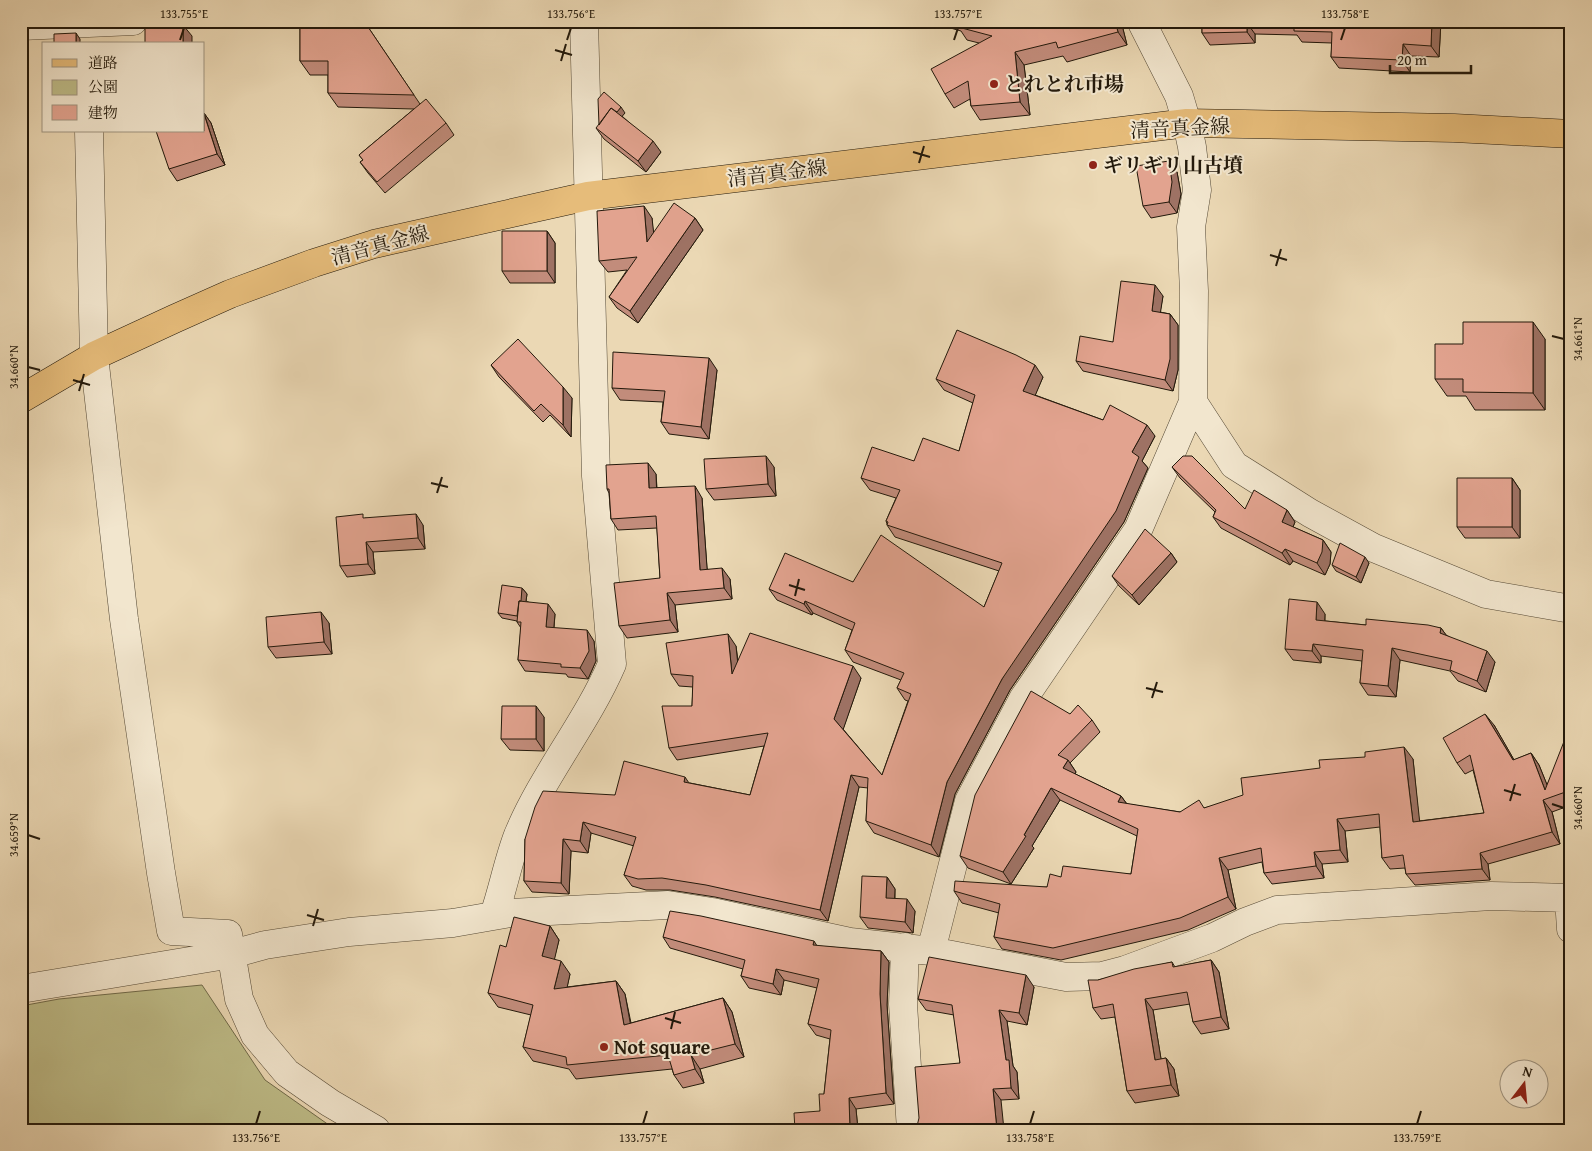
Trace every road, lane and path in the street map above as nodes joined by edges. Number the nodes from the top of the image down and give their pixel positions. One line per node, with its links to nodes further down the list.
1 (584, 21): 8 (street)
2 (1142, 21): 5 (street)
3 (21, 26): 4 (street)
4 (105, 26)
5 (1187, 123): 7 (main road, 清音真金線); 8 (main road, 清音真金線); 11 (street)
6 (90, 132): 9 (street)
7 (1571, 134)
8 (588, 196): 9 (main road, 清音真金線); 14 (street)
9 (94, 356): 10 (main road, 清音真金線); 17 (street)
10 (21, 399)
11 (1193, 402): 12 (street); 16 (street)
12 (1571, 609)
13 (1570, 898): 15 (street); 16 (street)
14 (494, 916): 16 (street); 17 (street)
15 (1571, 929)
16 (918, 949): 20 (street)
17 (232, 954): 18 (street); 19 (street)
18 (21, 989)
19 (376, 1130)
20 (911, 1130)

